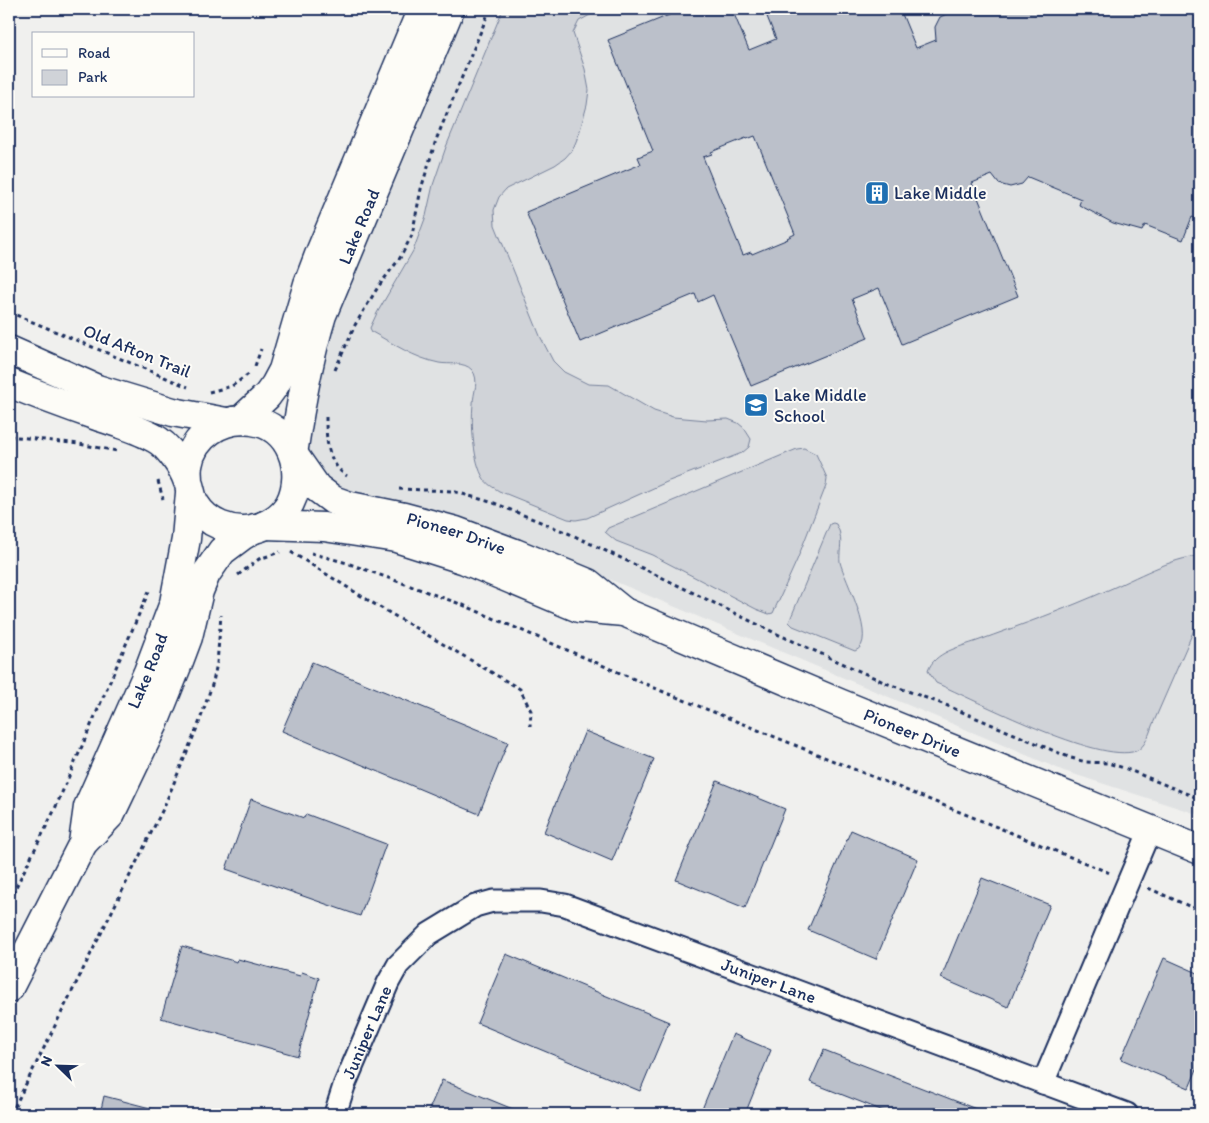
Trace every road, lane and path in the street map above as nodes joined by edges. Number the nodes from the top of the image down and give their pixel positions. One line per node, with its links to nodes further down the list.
1 (422, 9): 12 (street, Lake Road)
2 (450, 9): 15 (street, Lake Road)
3 (490, 9): 7 (path)
4 (9, 312): 9 (path, Old Afton Trail)
5 (9, 350): 12 (street)
6 (254, 369): 10 (path, Old Afton Trail)
7 (332, 377)
8 (9, 383): 18 (street)
9 (190, 388)
10 (204, 391)
11 (326, 415): 17 (path)
12 (233, 421): 15 (street); 18 (street)
13 (9, 436): 14 (path)
14 (125, 453)
15 (294, 454): 21 (street); 28 (street, Pioneer Drive)
16 (156, 477): 20 (path)
17 (351, 478)
18 (189, 487): 21 (street); 32 (street, Lake Road)
19 (392, 489): 30 (path)
20 (164, 502)
21 (260, 527): 28 (street, Pioneer Drive); 32 (street, Lake Road)
22 (289, 551): 23 (path); 25 (path); 29 (path)
23 (297, 552)
24 (305, 552): 34 (path)
25 (234, 580)
26 (152, 584): 36 (path)
27 (222, 610): 41 (path)
28 (624, 612): 31 (street, Pioneer Drive)
29 (530, 726)
30 (1200, 799)
31 (1150, 830): 33 (street, Pioneer Drive); 40 (street)
32 (82, 843): 39 (street, Lake Road)
33 (1200, 850)
34 (1100, 869)
35 (1150, 889): 38 (path)
36 (9, 901)
37 (1200, 903): 38 (path)
38 (1199, 910)
39 (9, 988)
40 (1043, 1083): 42 (street, Juniper Lane); 43 (street, Juniper Lane)
41 (11, 1114)
42 (335, 1114)
43 (1127, 1114)

